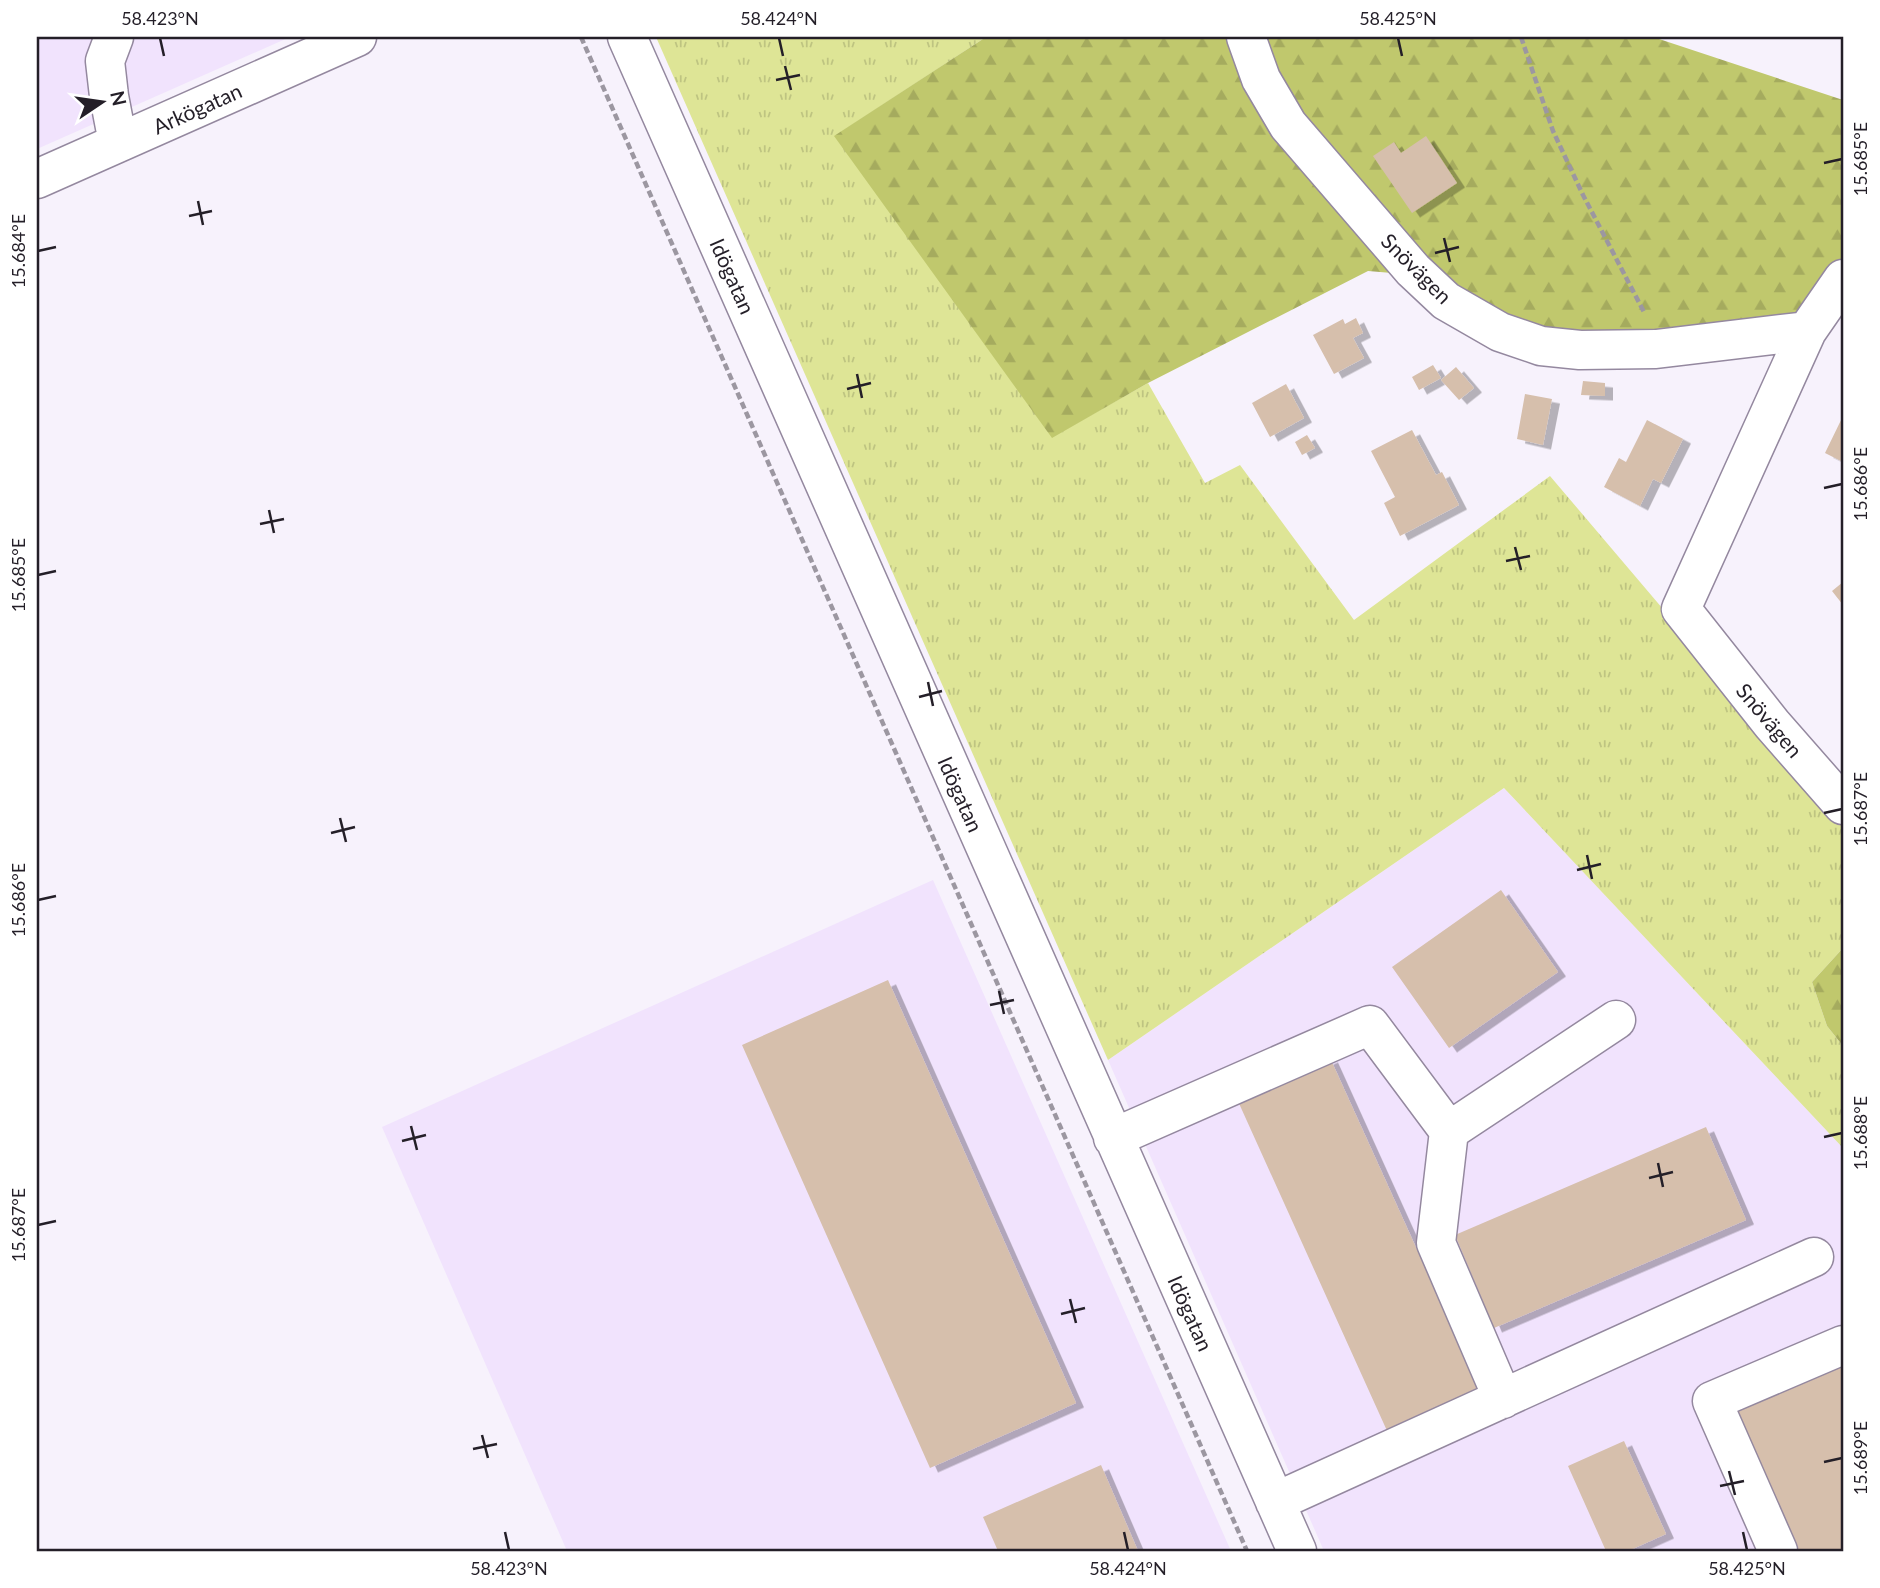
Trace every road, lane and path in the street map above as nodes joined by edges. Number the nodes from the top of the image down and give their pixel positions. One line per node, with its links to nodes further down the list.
1 (114, 37): 7 (street)
2 (357, 37): 7 (street, Arkögatan)
3 (581, 37): 20 (path)
4 (627, 37): 15 (street, Idögatan)
5 (1246, 37): 11 (street, Snövägen)
6 (1521, 37): 11 (path)
7 (118, 144): 8 (street, Arkögatan)
8 (37, 179)
9 (1843, 279): 10 (street, Snövägen)
10 (1807, 331): 11 (street, Snövägen); 12 (street, Snövägen)
11 (1656, 349)
12 (1843, 805)
13 (1616, 1020): 14 (street)
14 (1449, 1132): 15 (street); 18 (street)
15 (1113, 1138): 19 (street, Idögatan)
16 (1814, 1257): 18 (street)
17 (1843, 1345): 22 (street)
18 (1503, 1399): 19 (street)
19 (1275, 1503): 21 (street, Idögatan)
20 (1247, 1551)
21 (1297, 1551)
22 (1778, 1551)

